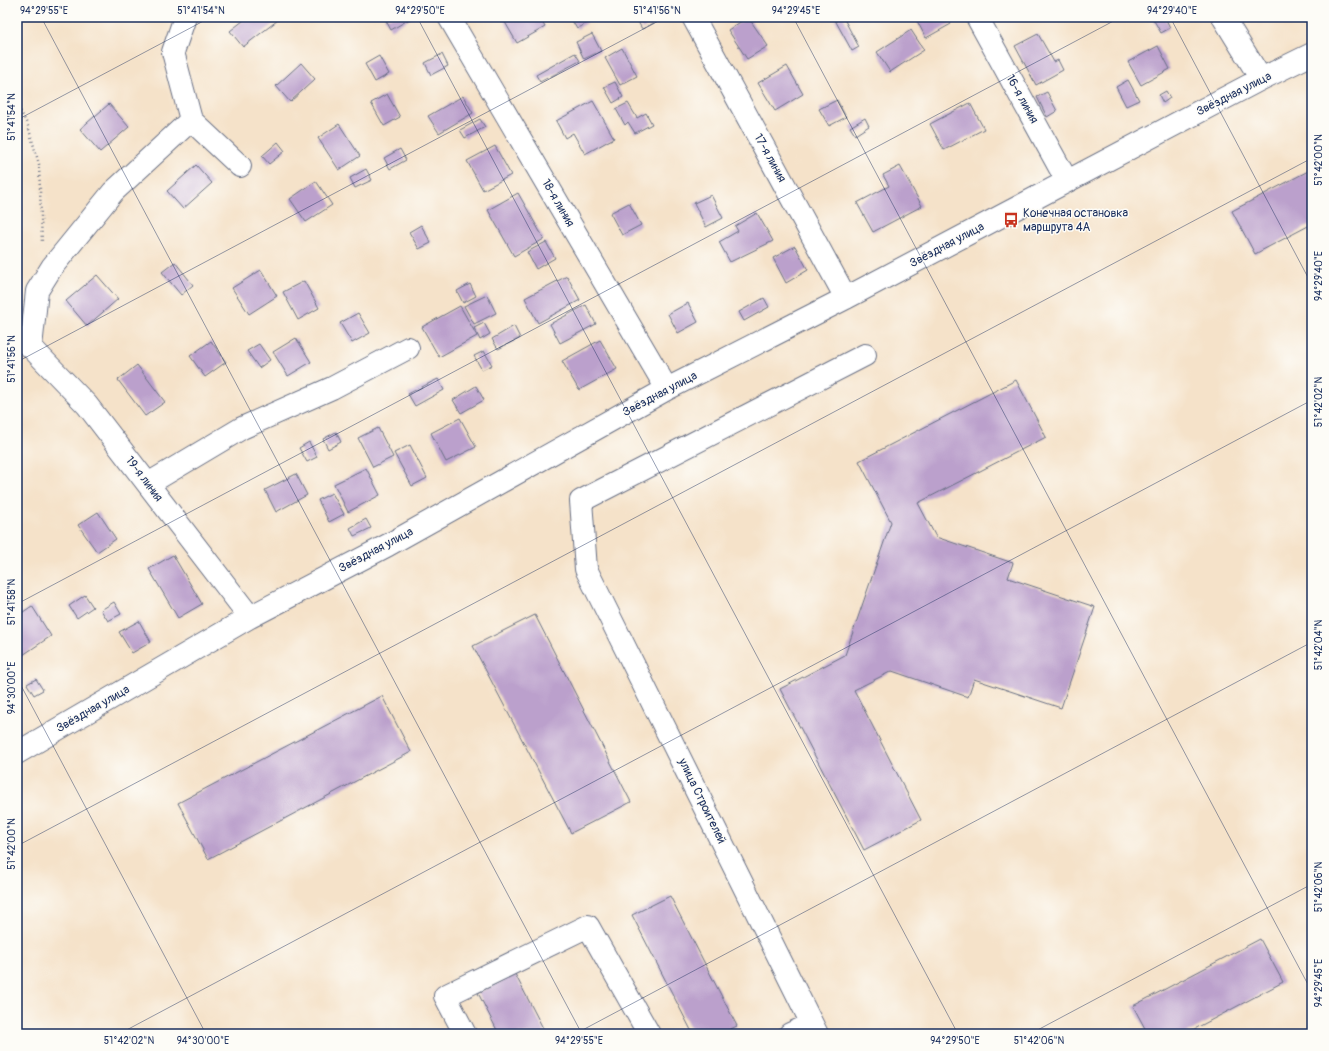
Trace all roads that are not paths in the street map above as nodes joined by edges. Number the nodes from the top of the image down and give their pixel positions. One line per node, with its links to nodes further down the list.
1 (185, 17): 8 (street)
2 (449, 17): 15 (street, 18-я линия)
3 (693, 17): 11 (street, 17-я линия)
4 (977, 17): 10 (street, 16-я линия)
5 (1223, 17): 7 (street)
6 (1312, 54): 7 (street, Звёздная улица)
7 (1261, 79): 10 (street, Звёздная улица)
8 (191, 120): 9 (street); 12 (street)
9 (240, 166)
10 (1067, 181): 11 (street, Звёздная улица)
11 (846, 298): 15 (street, Звёздная улица)
12 (24, 342): 16 (street, 19-я линия)
13 (408, 348): 16 (street)
14 (865, 355): 19 (street, улица Строителей)
15 (667, 390): 17 (street, Звёздная улица)
16 (148, 484): 17 (street, 19-я линия)
17 (250, 617): 18 (street, Звёздная улица)
18 (17, 753)
19 (815, 1029): 22 (street)
20 (465, 1034): 21 (street)
21 (649, 1034)
22 (790, 1034)

